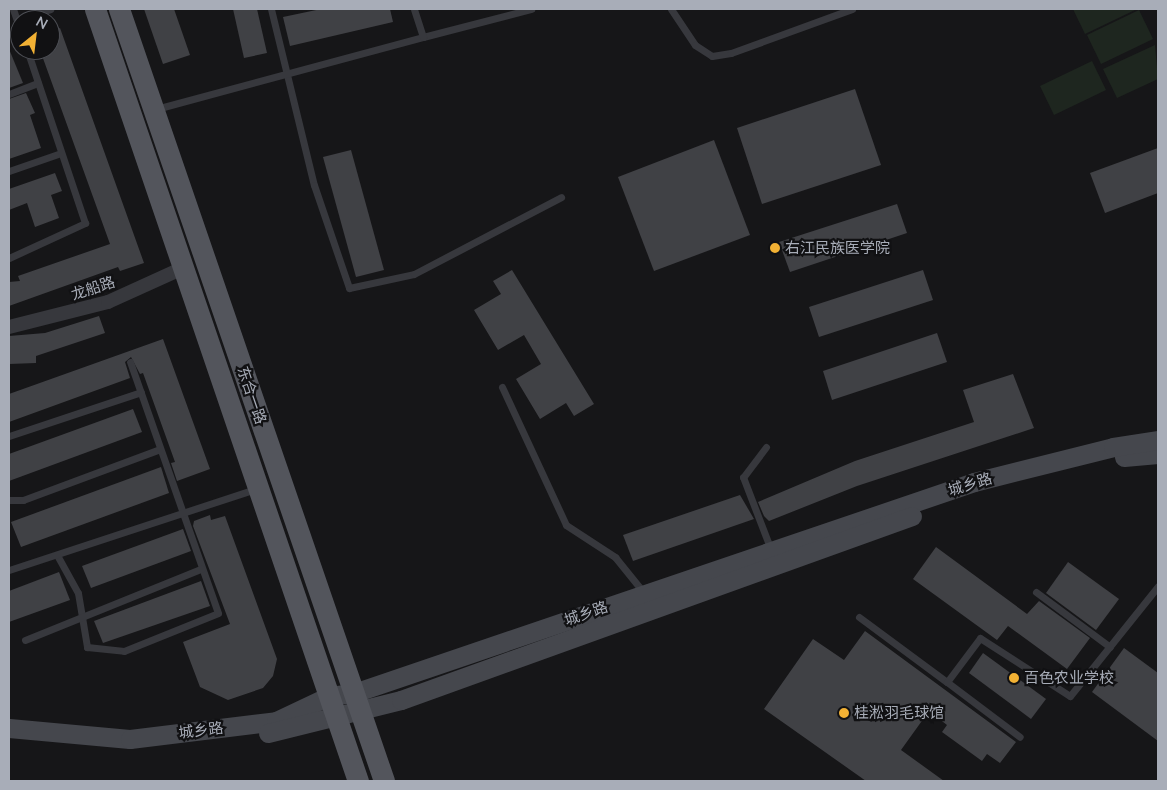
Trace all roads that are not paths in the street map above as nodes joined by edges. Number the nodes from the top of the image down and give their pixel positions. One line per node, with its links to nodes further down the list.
1 (95, 9): 18 (main road, 东合一路)
2 (119, 9): 13 (main road, 东合一路)
3 (271, 9): 10 (lane)
4 (414, 9): 8 (lane)
5 (531, 9): 8 (lane)
6 (671, 9): 7 (lane)
7 (852, 9)
8 (423, 37): 10 (lane)
9 (30, 60): 11 (lane)
10 (288, 73): 13 (lane); 16 (lane)
11 (38, 83): 12 (lane); 14 (lane)
12 (9, 94)
13 (154, 110): 43 (main road, 东合一路)
14 (61, 153): 15 (lane); 17 (lane)
15 (9, 171)
16 (561, 197)
17 (9, 258)
18 (183, 268): 19 (street, 龙船路); 28 (main road, 东合一路)
19 (9, 327)
20 (130, 362): 22 (lane)
21 (502, 387): 37 (lane)
22 (141, 392): 23 (lane); 26 (lane)
23 (9, 436)
24 (1158, 440): 31 (main road, 城乡路)
25 (766, 448): 31 (lane)
26 (160, 449): 29 (lane); 30 (lane)
27 (1158, 454): 43 (main road, 城乡路)
28 (258, 488): 30 (lane); 44 (main road, 东合一路)
29 (9, 500)
30 (182, 513): 32 (lane); 33 (lane)
31 (771, 550): 37 (main road, 城乡路)
32 (57, 555): 34 (lane); 39 (lane)
33 (201, 569): 39 (lane); 39 (lane)
34 (9, 570)
35 (1158, 586): 41 (lane)
36 (1036, 592): 41 (lane)
37 (645, 593): 43 (main road, 城乡路)
38 (859, 617): 42 (lane)
39 (82, 618): 40 (lane)
40 (25, 640)
41 (1110, 647): 42 (lane)
42 (947, 682): 46 (lane)
43 (357, 702): 44 (main road, 城乡路); 49 (main road, 东合一路)
44 (332, 706): 45 (main road, 城乡路); 47 (main road, 城乡路); 48 (main road, 东合一路)
45 (9, 728)
46 (1020, 737)
47 (9, 740)
48 (358, 781)
49 (384, 781)

